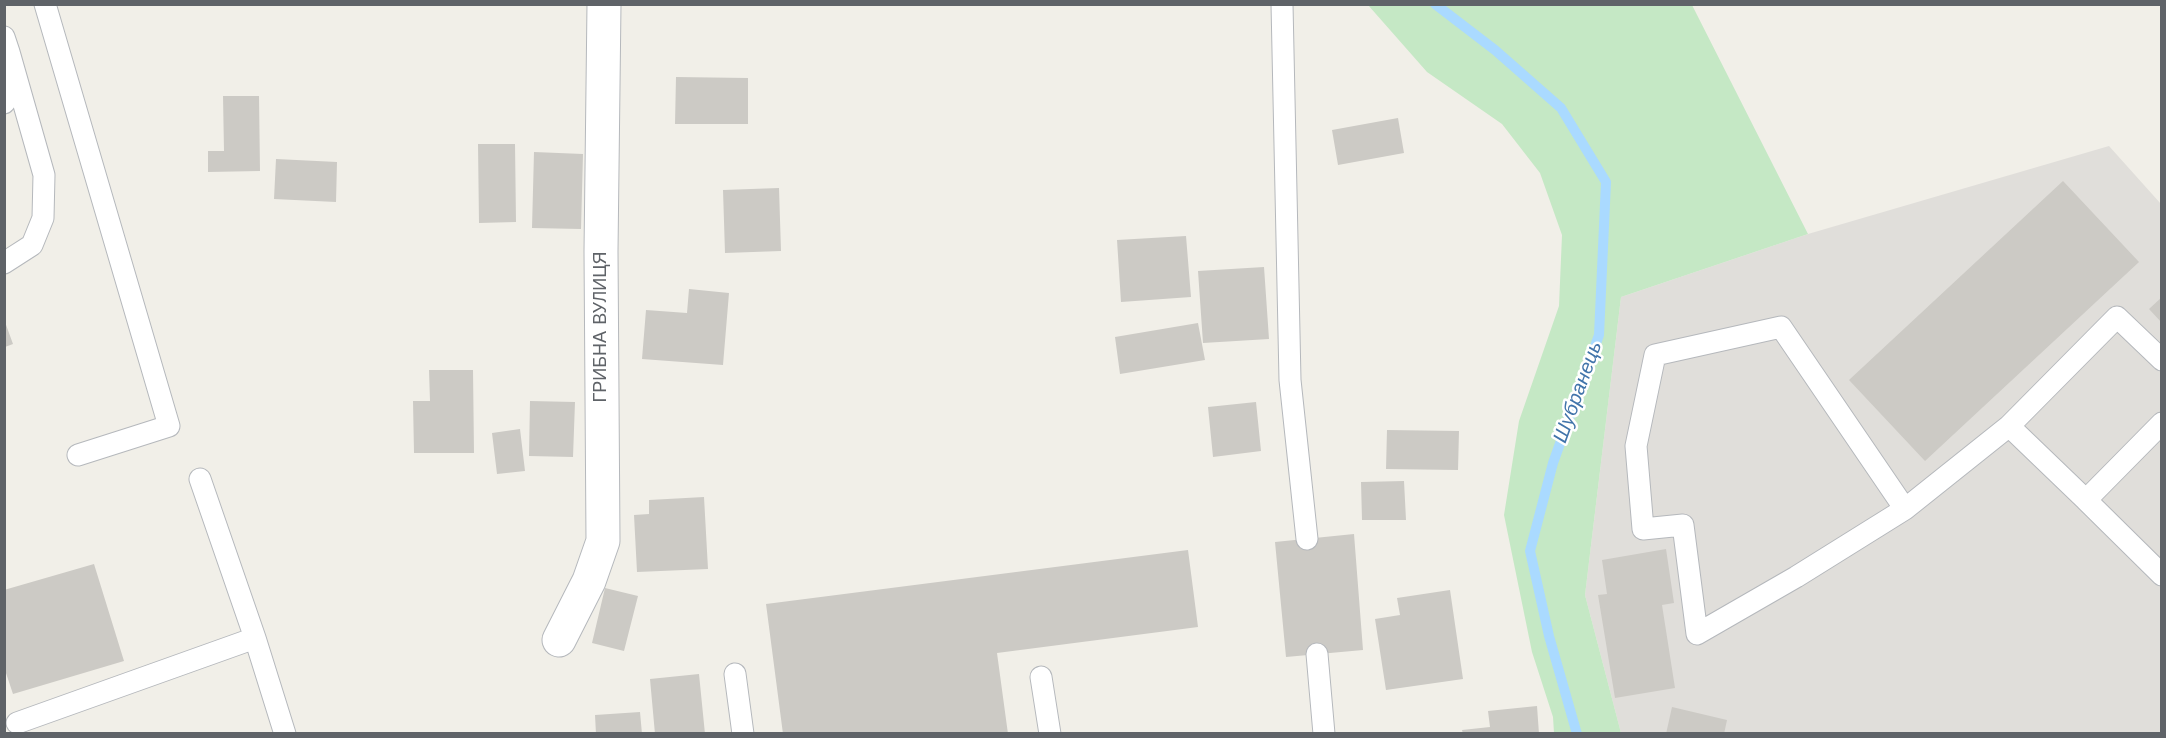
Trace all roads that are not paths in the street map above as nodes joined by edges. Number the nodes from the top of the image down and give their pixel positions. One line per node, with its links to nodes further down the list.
1 (45, 4): 10 (lane)
2 (604, 4): 17 (street, ГРИБНА ВУЛИЦЯ)
3 (1282, 4): 14 (lane)
4 (7, 45): 5 (lane); 6 (lane)
5 (4, 103)
6 (4, 263)
7 (2162, 360): 9 (lane)
8 (2162, 423): 12 (lane)
9 (2009, 426): 12 (lane); 13 (lane)
10 (78, 455)
11 (200, 479): 16 (lane)
12 (2086, 500): 15 (lane)
13 (1905, 509): 13 (lane)
14 (1307, 539)
15 (2162, 575)
16 (255, 638): 21 (lane); 22 (lane)
17 (559, 640)
18 (1317, 654): 25 (lane)
19 (735, 674): 23 (lane)
20 (1041, 677): 24 (lane)
21 (17, 723)
22 (285, 734)
23 (742, 734)
24 (1050, 734)
25 (1324, 734)

